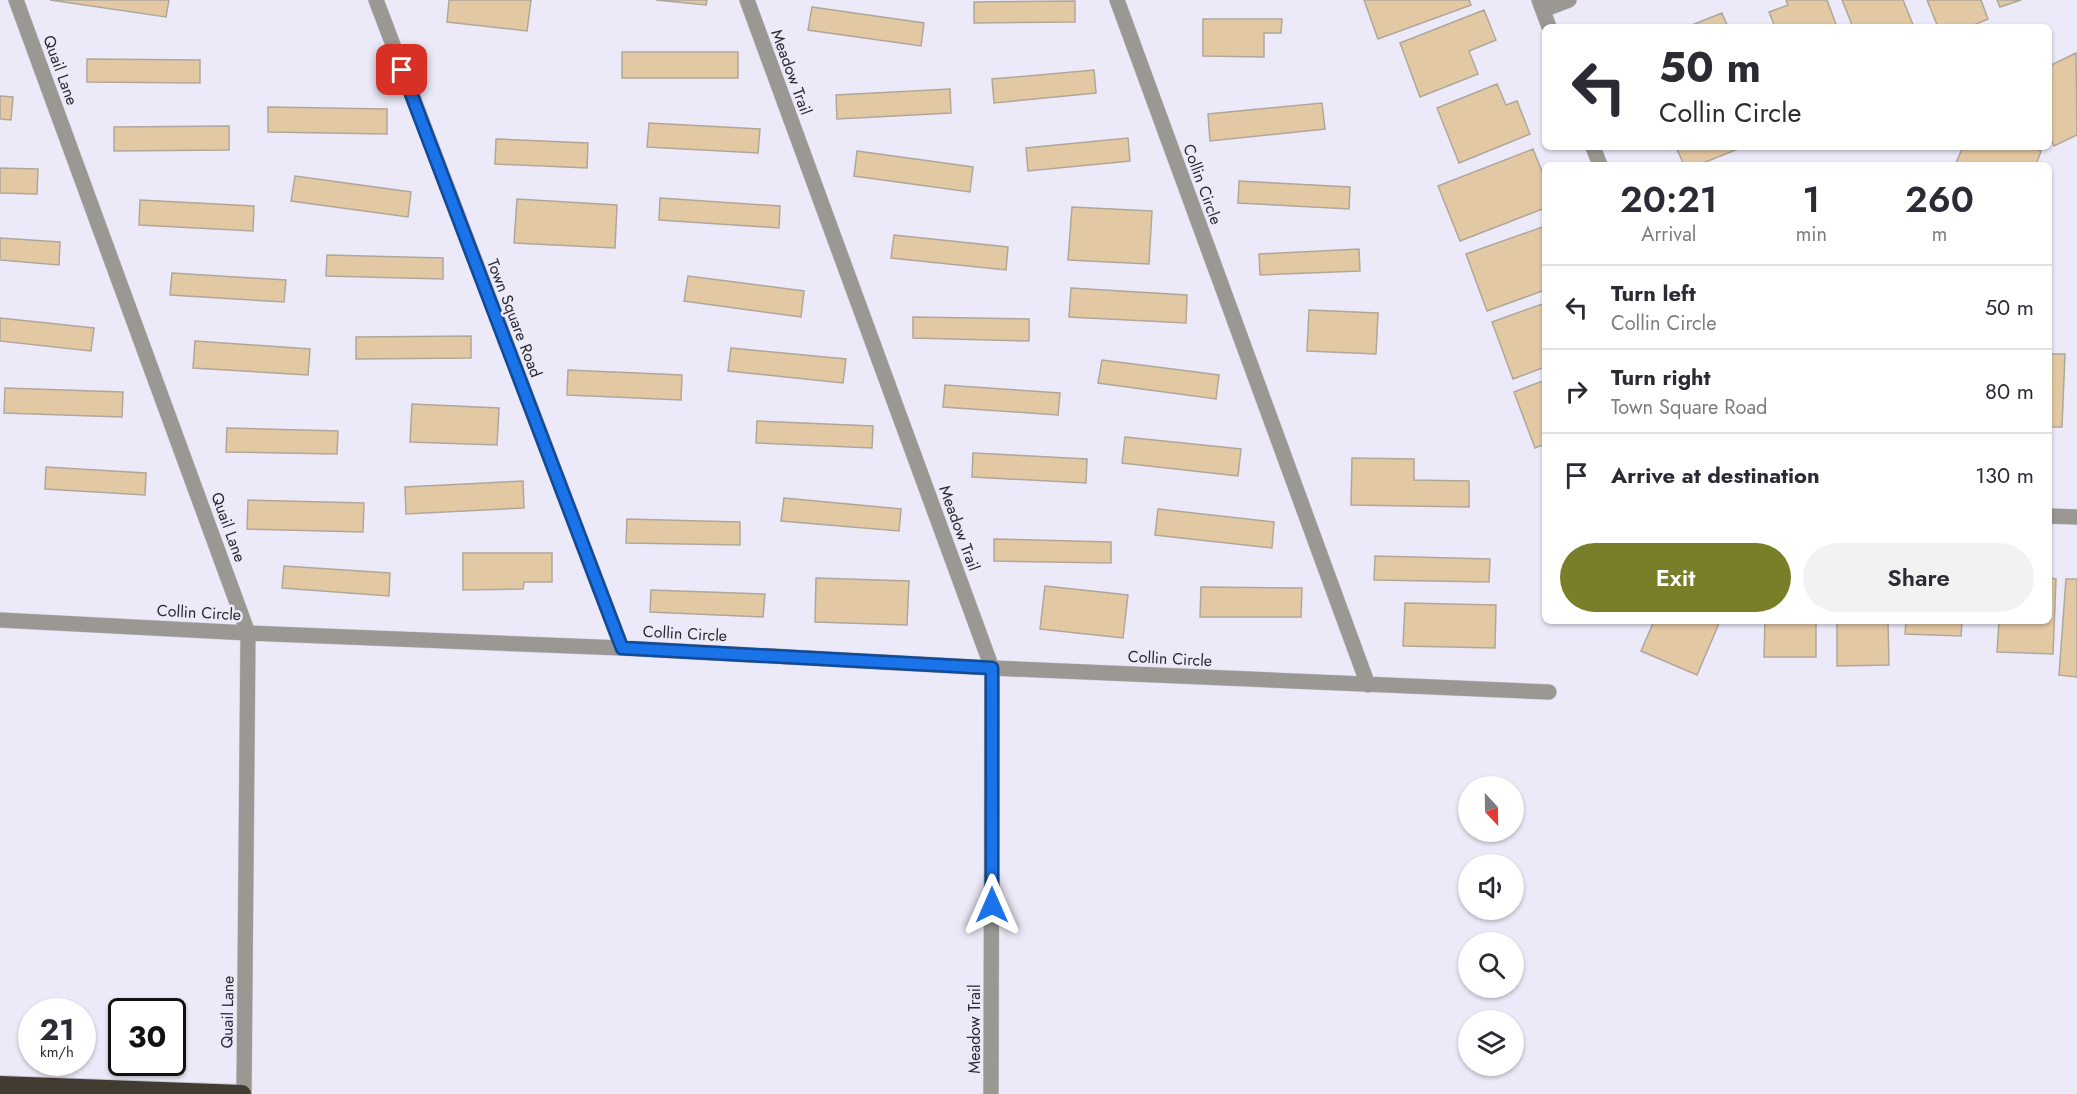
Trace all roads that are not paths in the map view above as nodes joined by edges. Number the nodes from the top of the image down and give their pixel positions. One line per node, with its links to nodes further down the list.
1 (16, 0): 11 (street, Quail Lane)
2 (376, 0): 12 (street, Town Square Road)
3 (747, 0): 13 (street, Meadow Trail)
4 (1117, 0): 14 (street, Collin Circle)
5 (1569, 0): 6 (street)
6 (1541, 5): 7 (street)
7 (1548, 24)
8 (2052, 516): 9 (street)
9 (2077, 517)
10 (0, 620): 11 (street, Collin Circle)
11 (248, 633): 12 (street, Collin Circle); 17 (street, Quail Lane)
12 (622, 648): 13 (street, Collin Circle)
13 (992, 668): 14 (street, Collin Circle); 18 (street, Meadow Trail)
14 (1368, 685): 15 (street, Collin Circle)
15 (1549, 692)
16 (0, 1085): 17 (highway)
17 (243, 1094)
18 (992, 1094)

